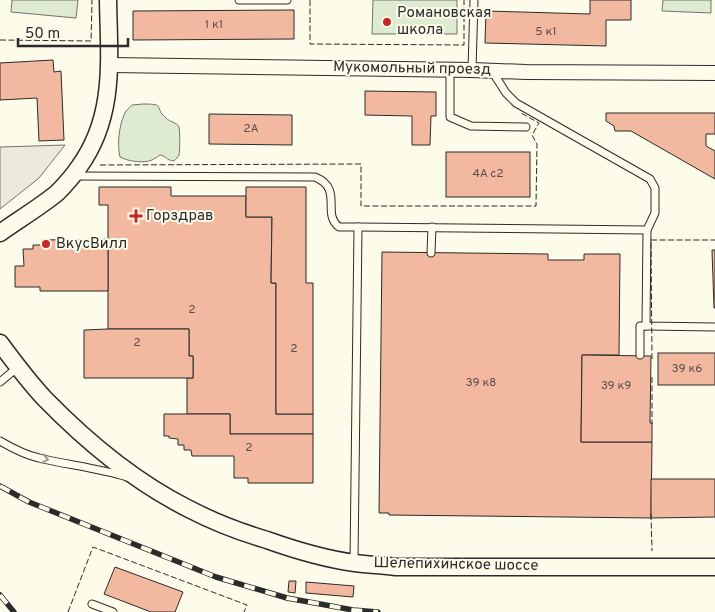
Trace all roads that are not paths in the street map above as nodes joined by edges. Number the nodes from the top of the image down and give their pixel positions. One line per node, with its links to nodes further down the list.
1 (108, 0): 5 (street)
2 (238, 0): 3 (lane)
3 (287, 0)
4 (474, 0): 7 (lane)
5 (110, 65): 6 (street, Мукомольный проезд); 11 (street)
6 (450, 69): 7 (street, Мукомольный проезд); 10 (lane)
7 (472, 70): 8 (street, Мукомольный проезд)
8 (492, 71): 9 (street, Мукомольный проезд); 14 (lane)
9 (715, 73)
10 (526, 127)
11 (73, 176): 12 (lane); 15 (street)
12 (358, 227): 13 (lane); 25 (lane)
13 (432, 227): 14 (lane); 16 (lane)
14 (647, 230): 17 (lane)
15 (0, 232)
16 (432, 253)
17 (646, 326): 18 (lane); 20 (lane)
18 (715, 327)
19 (0, 343): 21 (street, Шелепихинское шоссе)
20 (640, 355)
21 (18, 367): 22 (lane); 24 (street, Шелепихинское шоссе)
22 (0, 382)
23 (0, 441): 24 (lane, one-way to 24)
24 (144, 482): 25 (street, Шелепихинское шоссе)
25 (354, 563): 26 (street, Шелепихинское шоссе)
26 (715, 567)
27 (92, 604): 28 (lane)
28 (113, 612)

